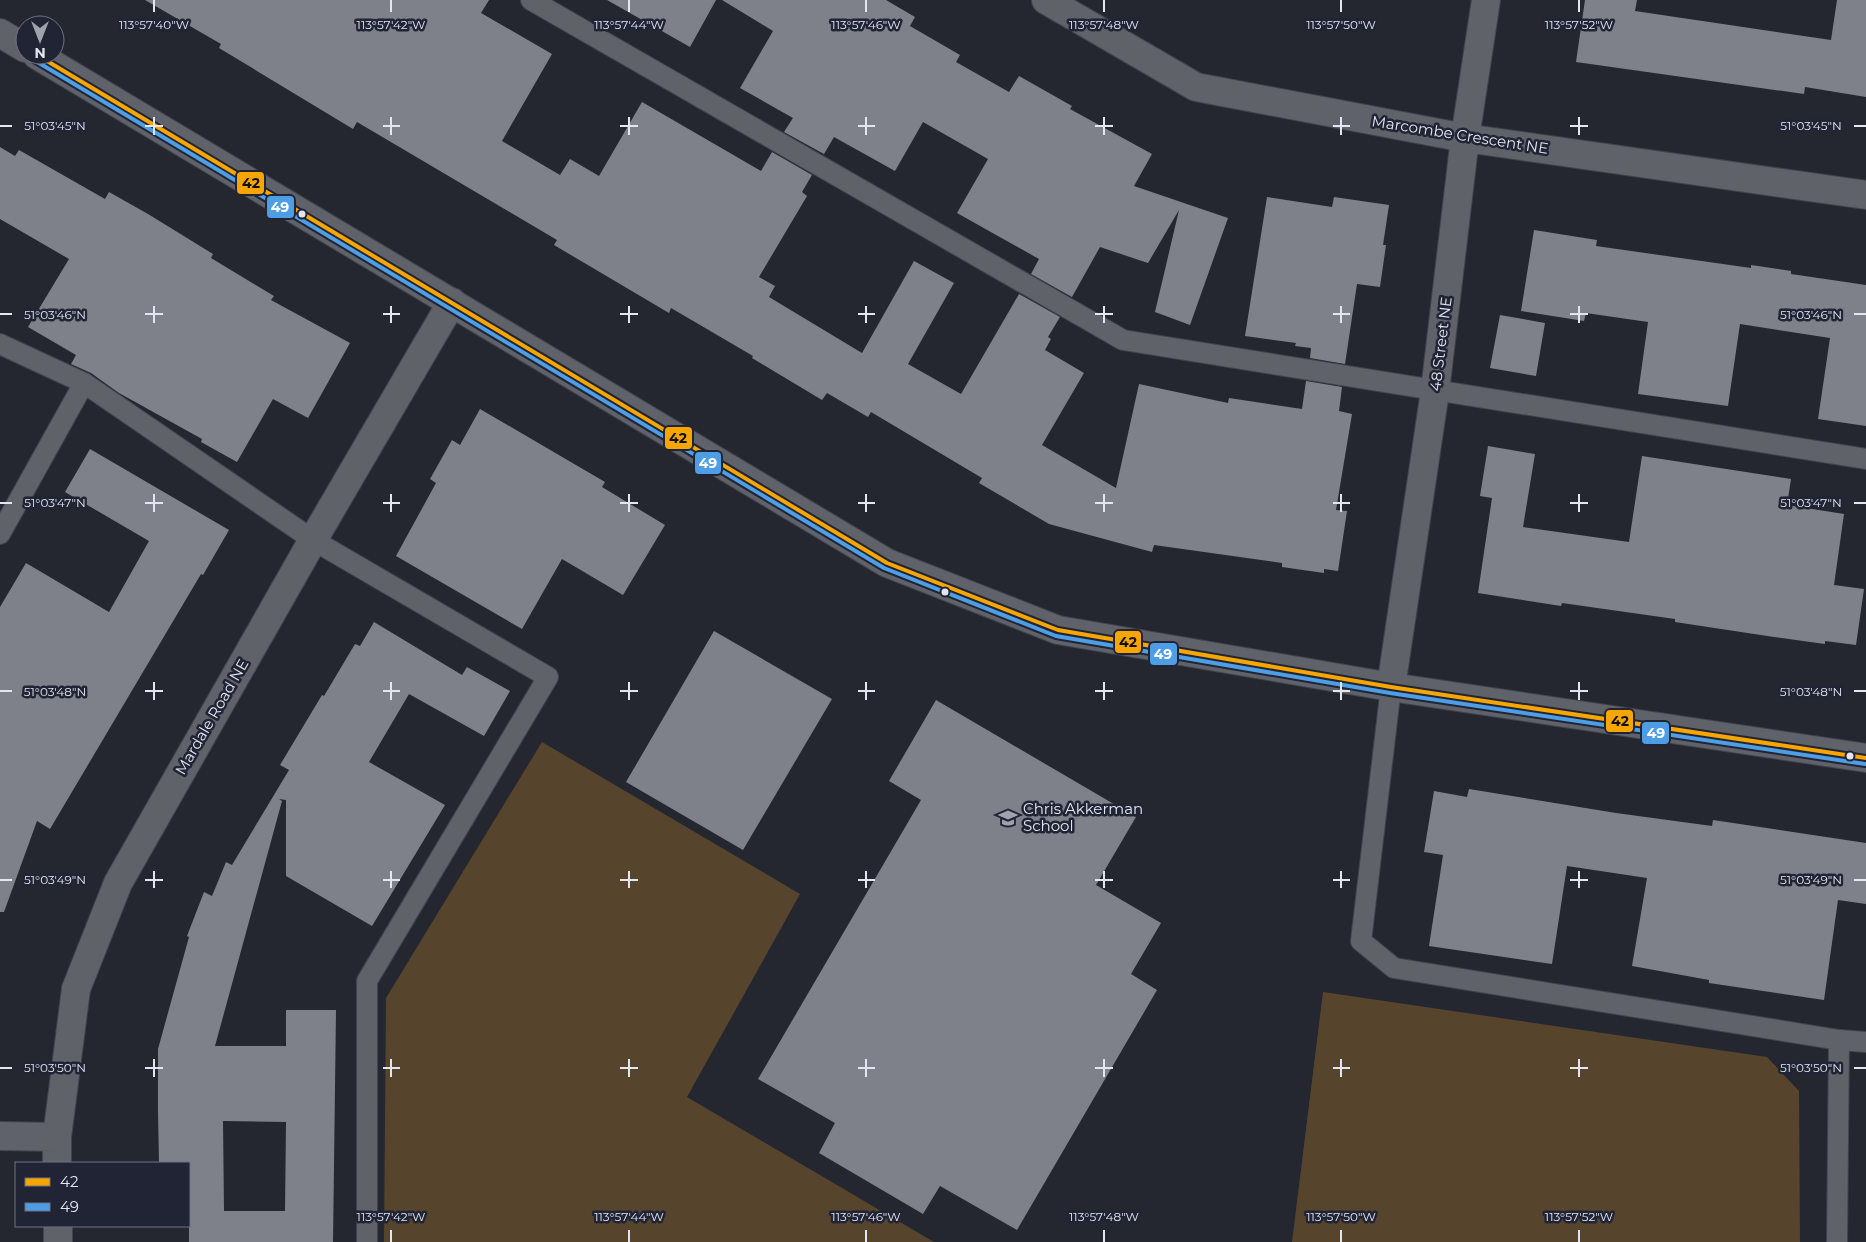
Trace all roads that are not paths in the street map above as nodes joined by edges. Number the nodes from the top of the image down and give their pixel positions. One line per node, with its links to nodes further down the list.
1 (531, 0): 12 (lane)
2 (1046, 0): 7 (street, Marcombe Crescent NE)
3 (1486, 0): 7 (street, 48 Street NE)
4 (0, 33): 5 (street)
5 (15, 42)
6 (54, 65): 9 (street)
7 (1465, 138): 8 (street, Marcombe Crescent NE); 12 (street, 48 Street NE)
8 (1866, 195)
9 (452, 302): 15 (street, Mardale Road NE); 16 (street)
10 (0, 344): 11 (lane)
11 (84, 383): 14 (lane); 15 (lane)
12 (1435, 391): 13 (lane); 16 (street, 48 Street NE)
13 (1866, 459)
14 (0, 534)
15 (313, 540): 21 (street, Mardale Road NE); 25 (lane)
16 (1391, 687): 17 (street); 18 (lane)
17 (1866, 758)
18 (1839, 1040): 19 (lane); 26 (lane)
19 (1866, 1042)
20 (0, 1136): 21 (street)
21 (57, 1137): 22 (street, Mardale Road NE)
22 (57, 1162)
23 (58, 1227): 24 (street)
24 (58, 1242)
25 (367, 1242)
26 (1837, 1242)

